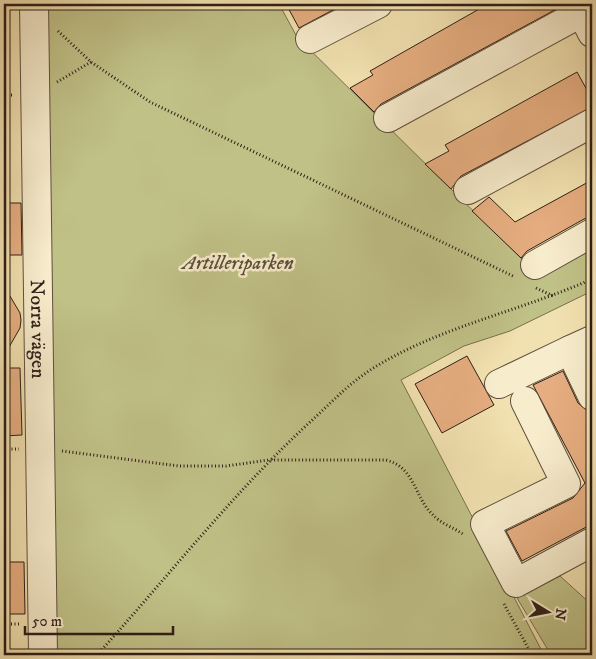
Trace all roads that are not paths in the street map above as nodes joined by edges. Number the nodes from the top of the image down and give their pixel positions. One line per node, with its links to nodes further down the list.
1 (378, 4): 4 (lane)
2 (34, 7): 15 (lane, Norra vägen)
3 (583, 17): 5 (lane)
4 (310, 39)
5 (388, 118)
6 (592, 123): 7 (lane)
7 (468, 190)
8 (592, 233): 9 (lane)
9 (528, 276)
10 (581, 345): 11 (lane); 12 (lane)
11 (499, 384)
12 (592, 396)
13 (525, 401): 14 (lane)
14 (592, 542)
15 (43, 655)

